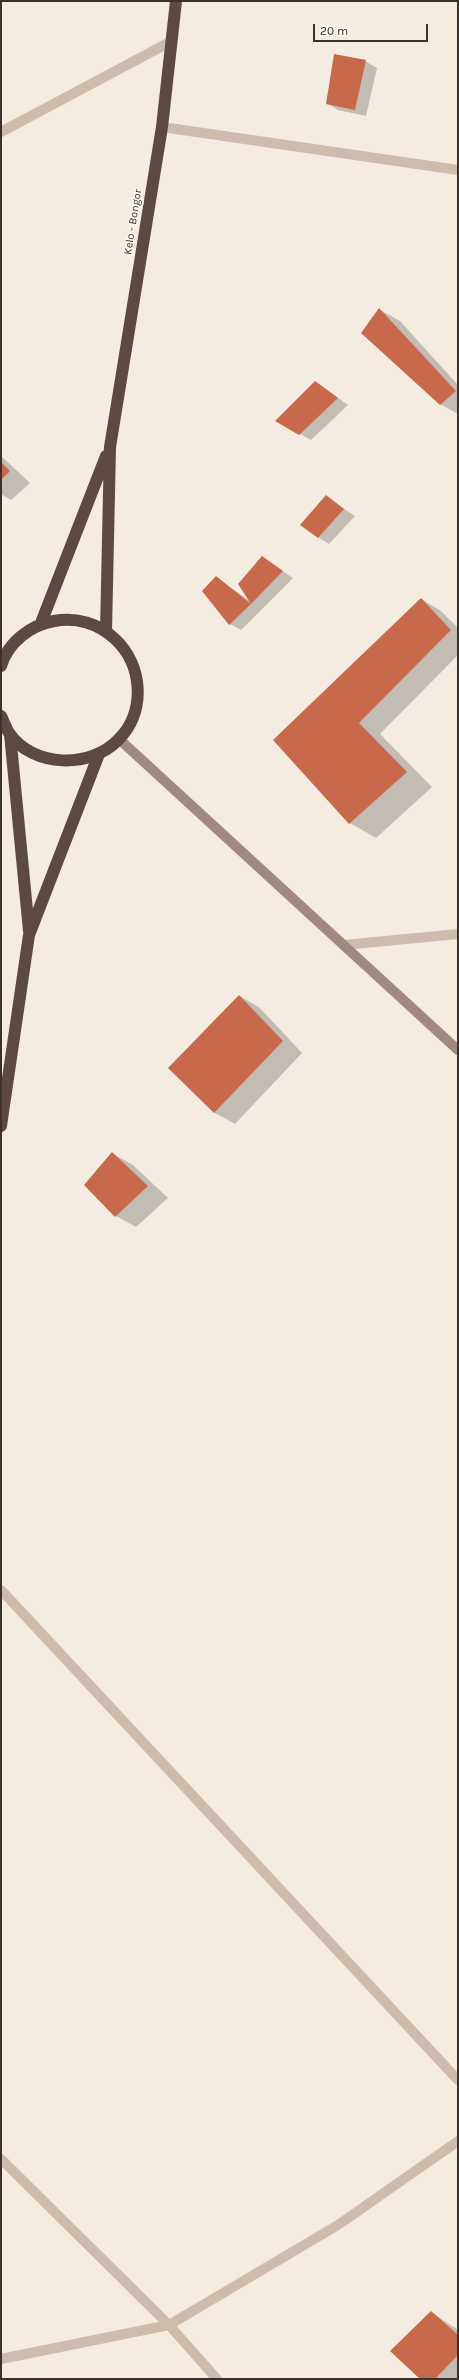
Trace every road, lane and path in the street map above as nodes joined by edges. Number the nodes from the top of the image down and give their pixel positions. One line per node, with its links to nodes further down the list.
1 (176, 1): 2 (highway, Kelo - Bongor)
2 (170, 42): 3 (highway, Kelo - Bongor); 4 (street)
3 (162, 127): 5 (street); 6 (highway, Kelo - Bongor)
4 (1, 132)
5 (458, 170)
6 (110, 447): 7 (highway); 8 (highway)
7 (41, 624): 8 (highway); 9 (highway)
8 (106, 631): 12 (highway)
9 (2, 659)
10 (1, 716): 11 (highway)
11 (10, 734): 13 (highway); 15 (highway)
12 (119, 739): 13 (highway); 16 (main road)
13 (99, 754): 15 (highway)
14 (458, 934): 16 (street)
15 (29, 935): 18 (highway)
16 (344, 946): 17 (main road)
17 (458, 1050)
18 (1, 1126)
19 (1, 1590): 20 (street)
20 (458, 2080)
21 (458, 2141): 23 (street)
22 (1, 2159): 23 (street)
23 (169, 2325): 24 (street); 25 (street)
24 (1, 2359)
25 (217, 2379)

